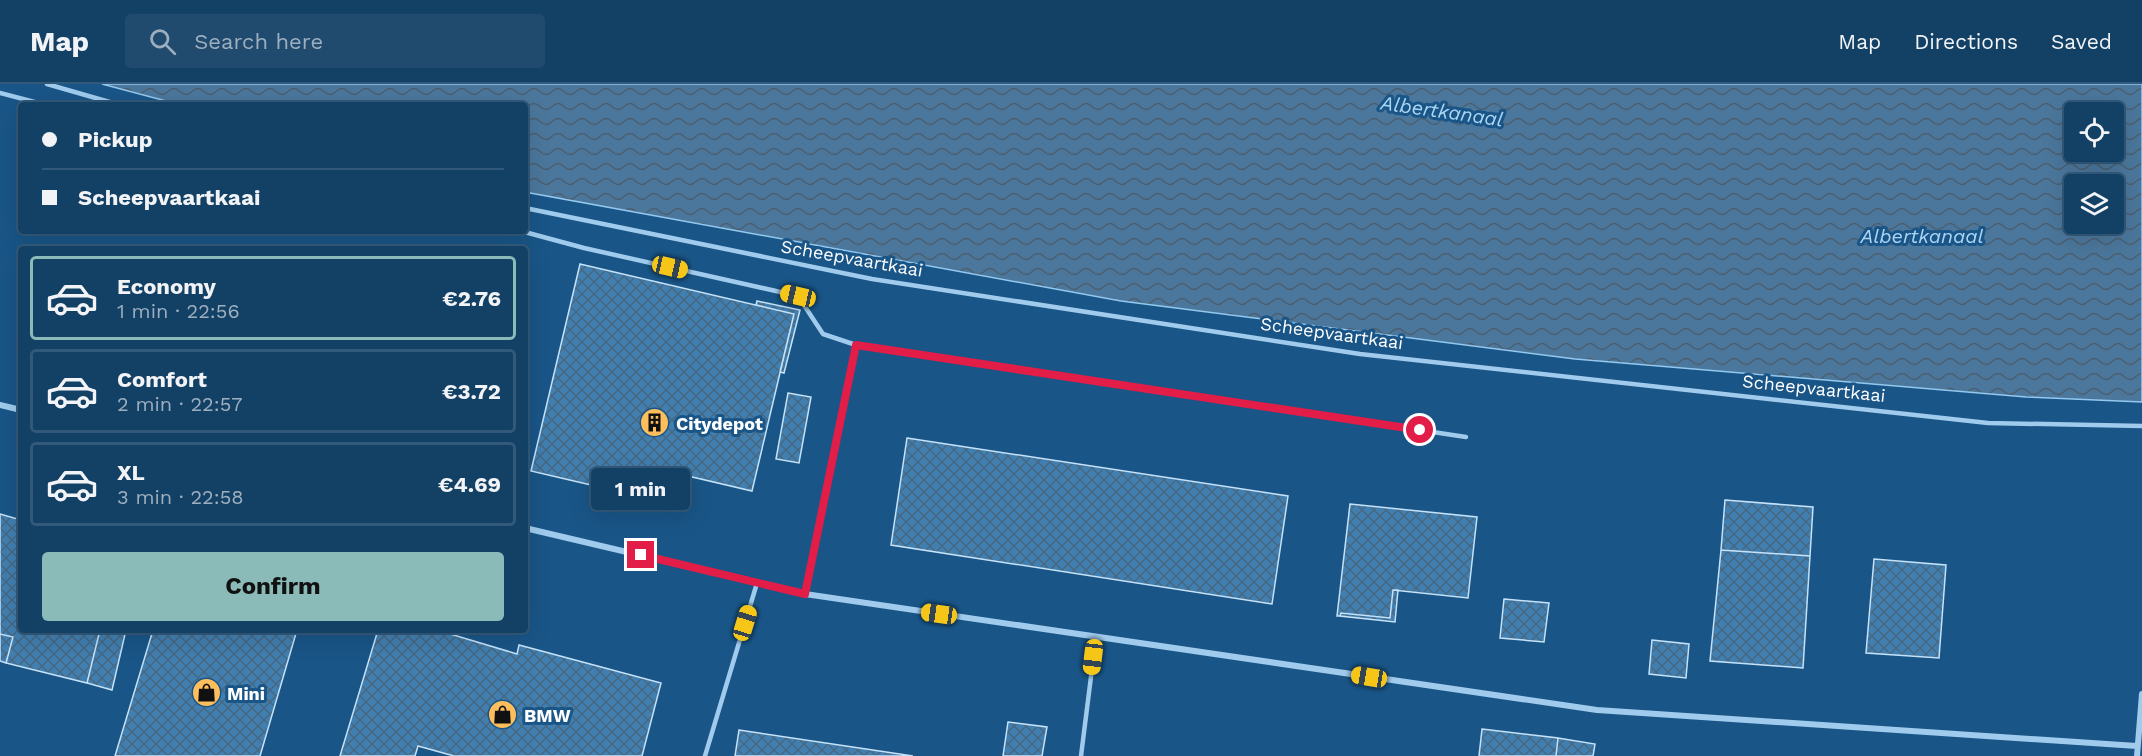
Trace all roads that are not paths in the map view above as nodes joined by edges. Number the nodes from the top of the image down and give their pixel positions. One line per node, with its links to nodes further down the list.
1 (47, 84): 4 (lane)
2 (0, 93): 3 (lane)
3 (34, 102)
4 (110, 102)
5 (528, 209): 10 (lane, Scheepvaartkaai)
6 (528, 233): 7 (lane)
7 (856, 345): 11 (lane); 14 (street)
8 (0, 405): 9 (street)
9 (18, 409)
10 (2142, 426)
11 (1467, 437)
12 (528, 529): 13 (street)
13 (757, 583): 14 (street); 18 (lane)
14 (805, 594): 15 (street)
15 (1096, 637): 17 (street); 19 (lane)
16 (2142, 694): 17 (street)
17 (2137, 746): 20 (street)
18 (705, 756)
19 (1081, 756)
20 (2137, 756)

